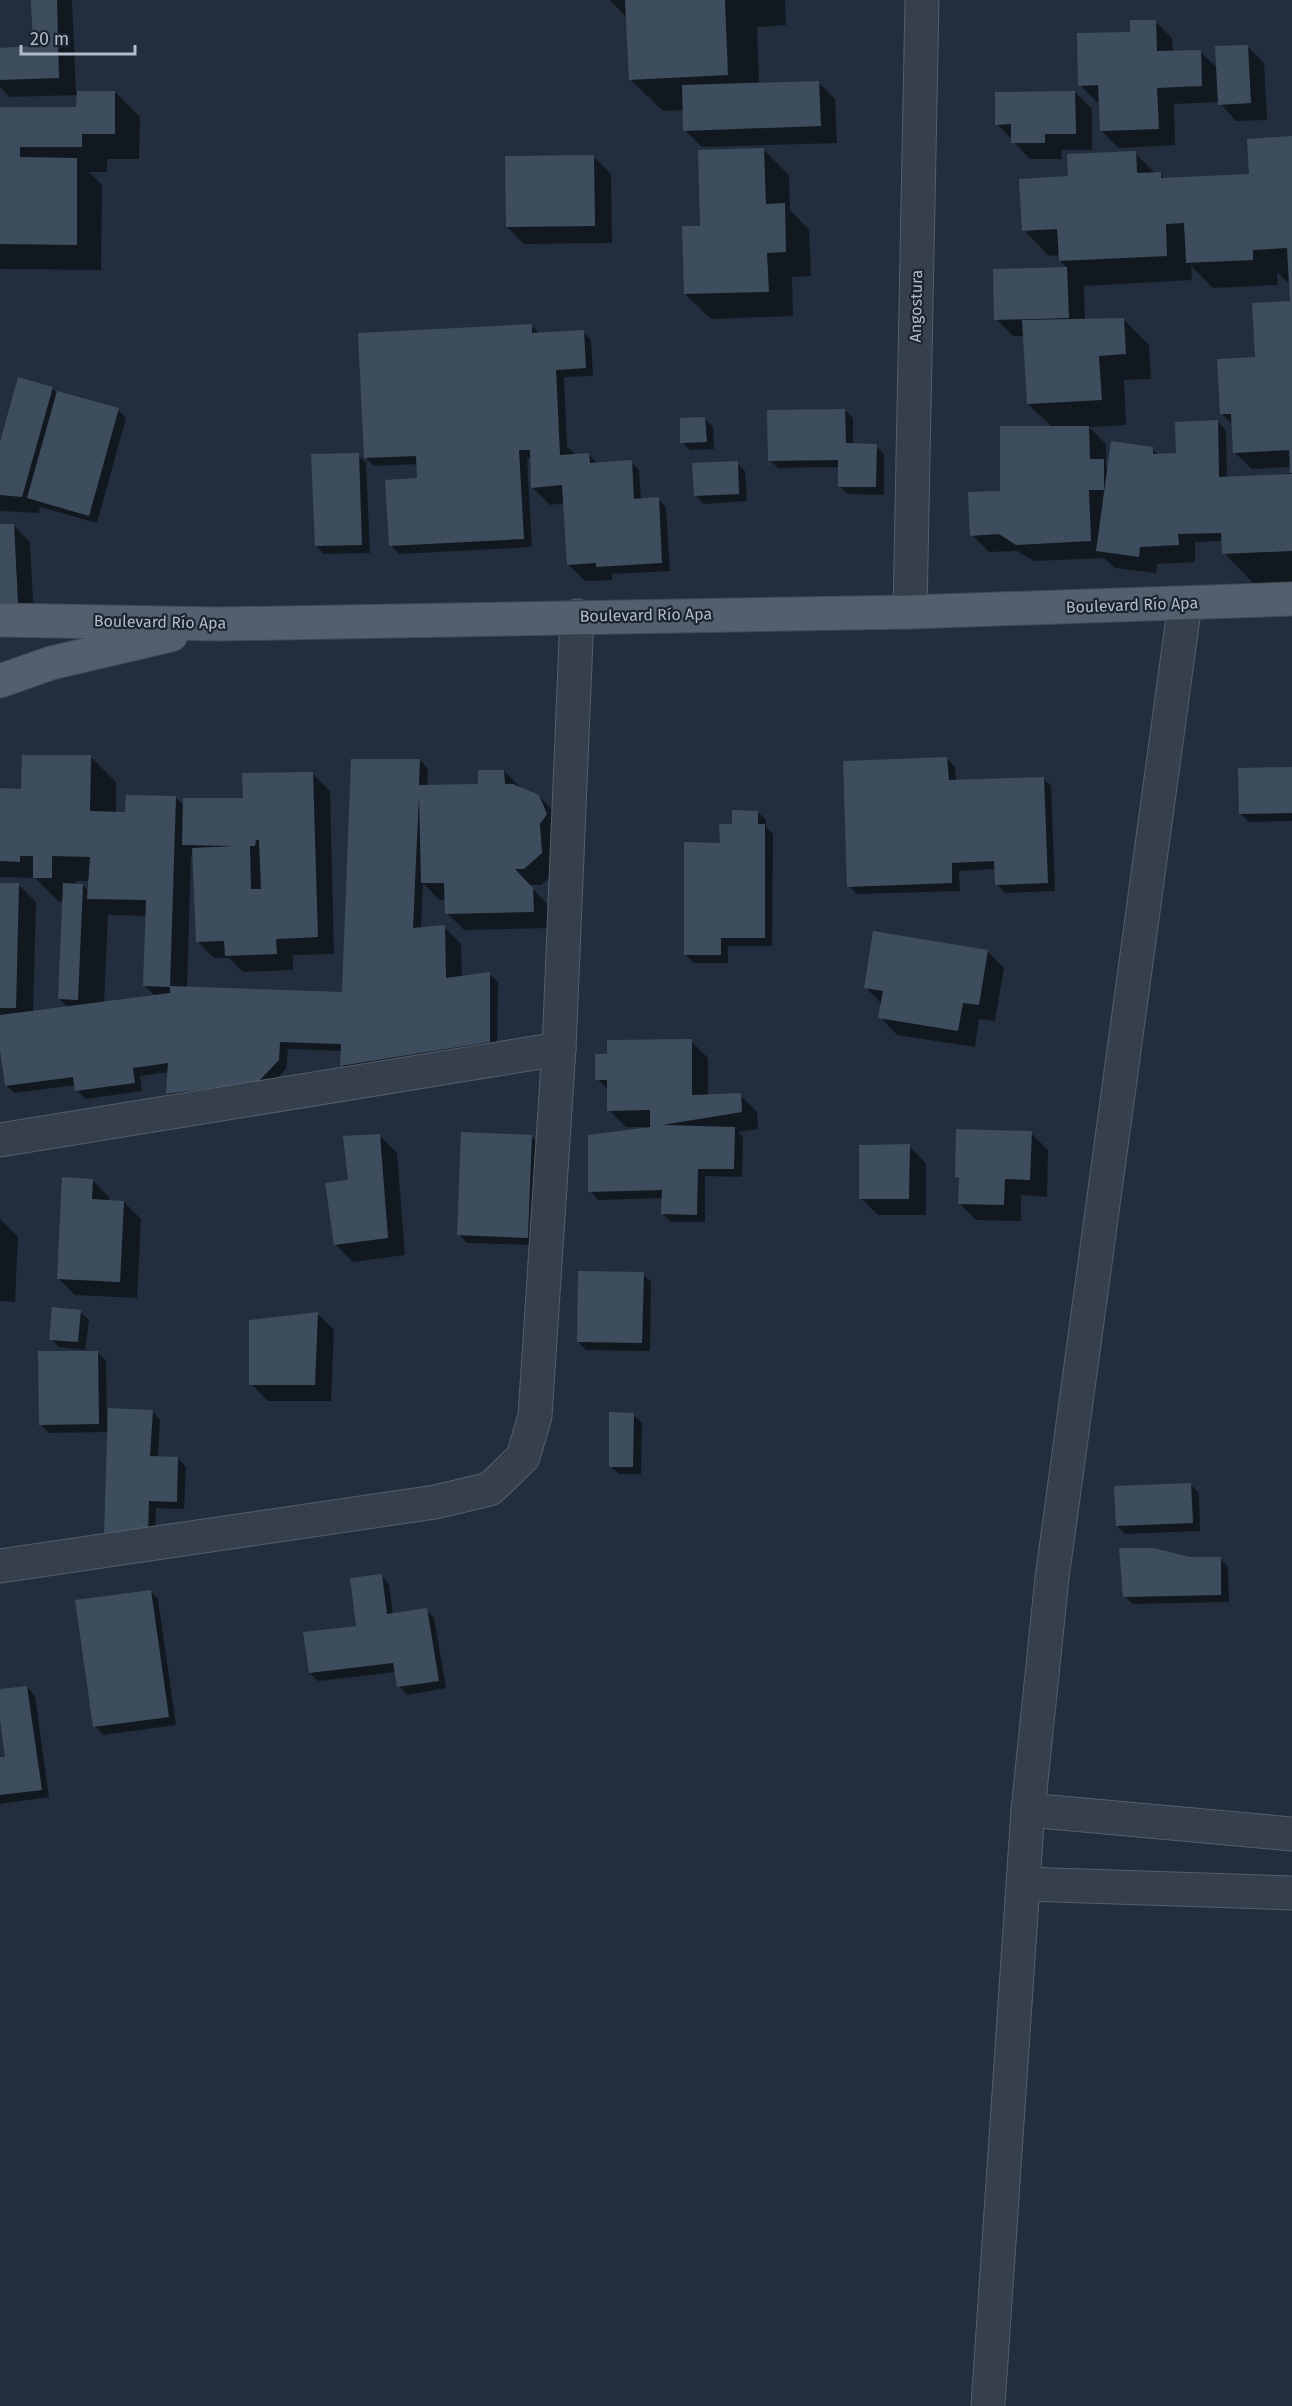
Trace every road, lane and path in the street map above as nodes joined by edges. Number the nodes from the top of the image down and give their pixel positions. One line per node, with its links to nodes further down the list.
1 (922, 0): 4 (street, Angostura)
2 (1292, 599): 3 (main road, Boulevard Río Apa)
3 (1185, 603): 4 (main road, Boulevard Río Apa); 12 (street)
4 (910, 612): 5 (main road, Boulevard Río Apa)
5 (578, 616): 7 (main road, Boulevard Río Apa); 9 (street)
6 (0, 620): 7 (main road, Boulevard Río Apa)
7 (219, 624): 8 (main road)
8 (0, 681)
9 (559, 1049): 10 (street); 11 (street)
10 (0, 1140)
11 (0, 1566)
12 (1028, 1810): 13 (street); 14 (street)
13 (1292, 1834)
14 (1025, 1884): 15 (street); 16 (street)
15 (1292, 1893)
16 (988, 2406)

